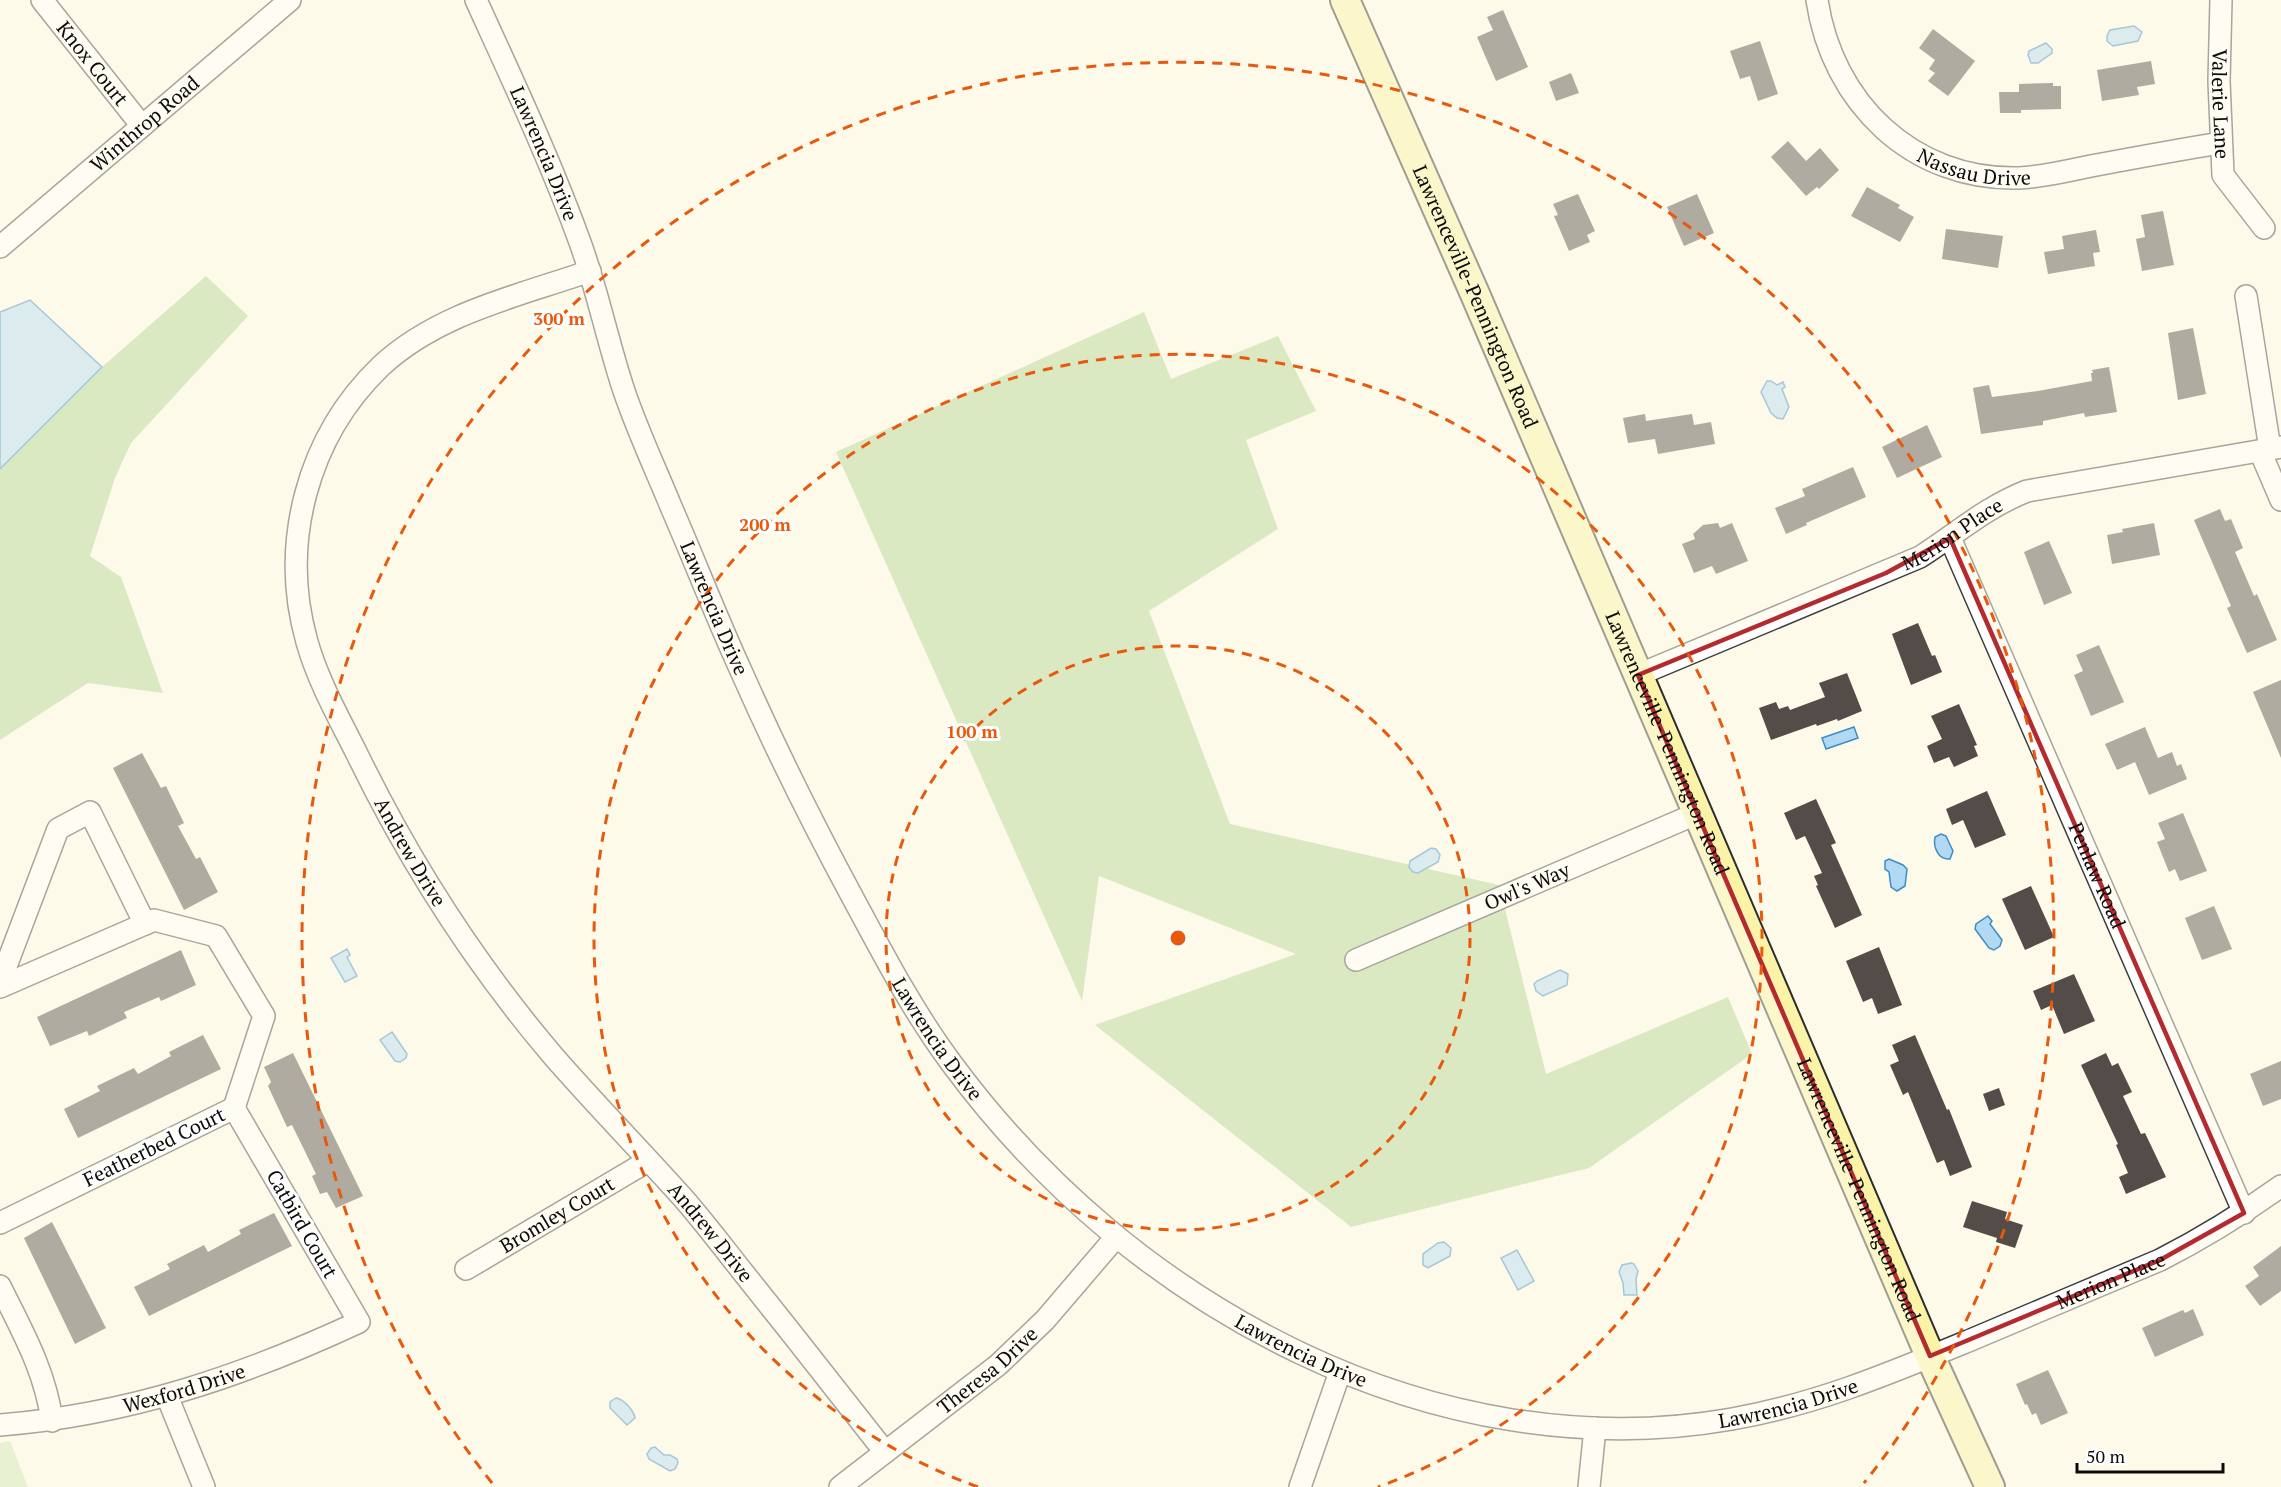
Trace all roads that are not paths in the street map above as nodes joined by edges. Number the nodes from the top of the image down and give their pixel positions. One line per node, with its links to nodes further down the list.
1 (42, 0): 7 (street, Knox Court)
2 (290, 0): 7 (street, Winthrop Road)
3 (476, 0): 11 (street, Lawrencia Drive)
4 (1345, 0): 16 (street, Lawrenceville-Pennington Road)
5 (1817, 0): 8 (street, Nassau Drive)
6 (2221, 0): 8 (street, Valerie Lane)
7 (142, 126): 10 (street, Winthrop Road)
8 (2220, 143): 9 (street, Valerie Lane)
9 (2264, 228)
10 (0, 247)
11 (590, 271): 23 (street, Andrew Drive); 27 (street, Lawrencia Drive)
12 (2246, 296): 13 (street)
13 (2270, 449): 14 (street); 15 (street, Merion Place)
14 (2281, 500)
15 (1950, 538): 16 (street, Merion Place); 25 (street, Penlaw Road)
16 (1638, 675): 17 (street, Lawrenceville-Pennington Road)
17 (1698, 813): 19 (street, Owl's Way); 31 (street, Lawrenceville-Pennington Road)
18 (145, 924): 20 (street); 21 (street, Featherbed Court); 22 (street, Featherbed Court)
19 (1356, 960)
20 (0, 982)
21 (0, 987)
22 (234, 1108): 26 (street, Featherbed Court); 30 (street, Catbird Court)
23 (648, 1161): 28 (street, Bromley Court); 37 (street, Andrew Drive)
24 (2281, 1186): 25 (street, Merion Place)
25 (2244, 1213): 31 (street, Merion Place)
26 (0, 1223)
27 (1116, 1237): 32 (street, Lawrencia Drive); 37 (street, Theresa Drive)
28 (466, 1269)
29 (0, 1286): 34 (street)
30 (359, 1322): 33 (street, Wexford Drive)
31 (1930, 1356): 36 (street, Lawrencia Drive); 42 (street, Lawrenceville-Pennington Road)
32 (1340, 1372): 36 (street, Lawrencia Drive); 40 (street)
33 (166, 1396): 34 (street, Wexford Drive); 38 (street)
34 (52, 1421): 35 (street, Wexford Drive)
35 (0, 1425)
36 (1595, 1428): 41 (street)
37 (885, 1452): 39 (street, Theresa Drive)
38 (204, 1487)
39 (840, 1487)
40 (1300, 1487)
41 (1589, 1487)
42 (1989, 1487)

